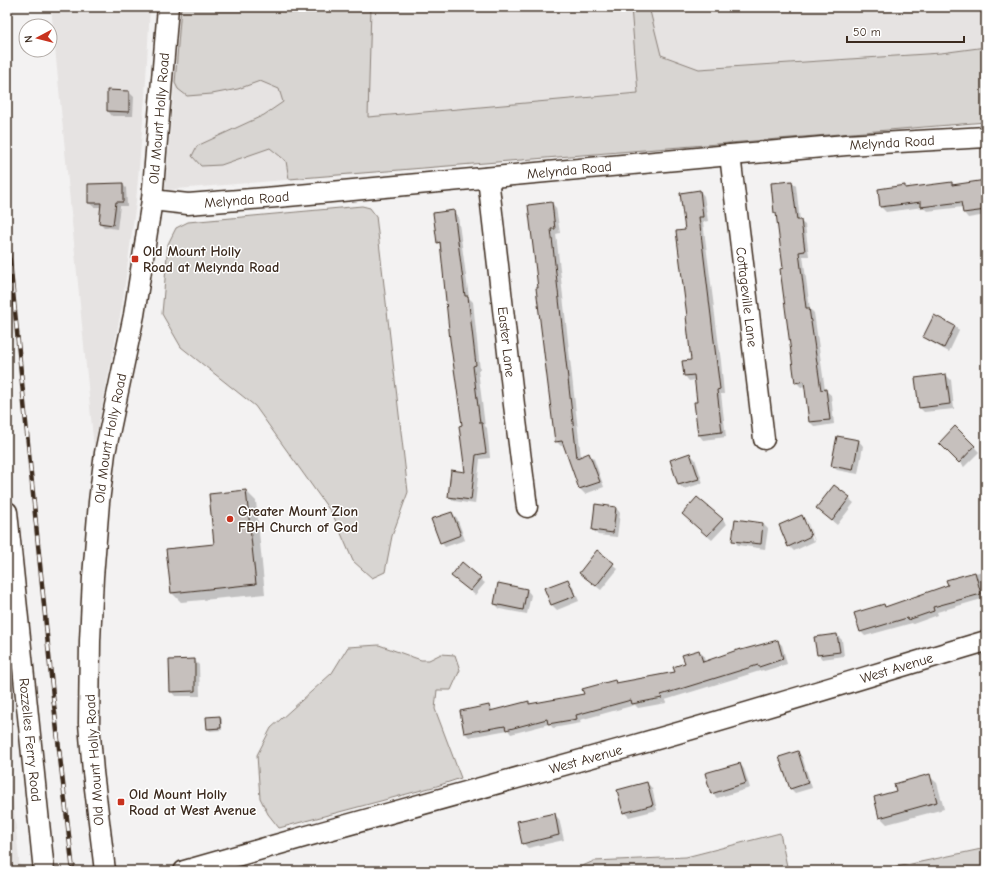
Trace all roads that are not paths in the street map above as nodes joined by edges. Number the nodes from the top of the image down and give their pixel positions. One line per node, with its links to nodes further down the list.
1 (168, 7): 5 (street, Old Mount Holly Road)
2 (986, 137): 3 (street, Melynda Road)
3 (730, 155): 4 (street, Melynda Road); 6 (street, Cottageville Lane)
4 (488, 178): 5 (street, Melynda Road); 7 (street, Easter Lane)
5 (152, 200): 11 (street, Old Mount Holly Road)
6 (764, 439)
7 (527, 507)
8 (7, 512): 10 (street, Rozzelles Ferry Road)
9 (986, 641): 12 (street, West Avenue)
10 (44, 871)
11 (105, 871)
12 (184, 871)

